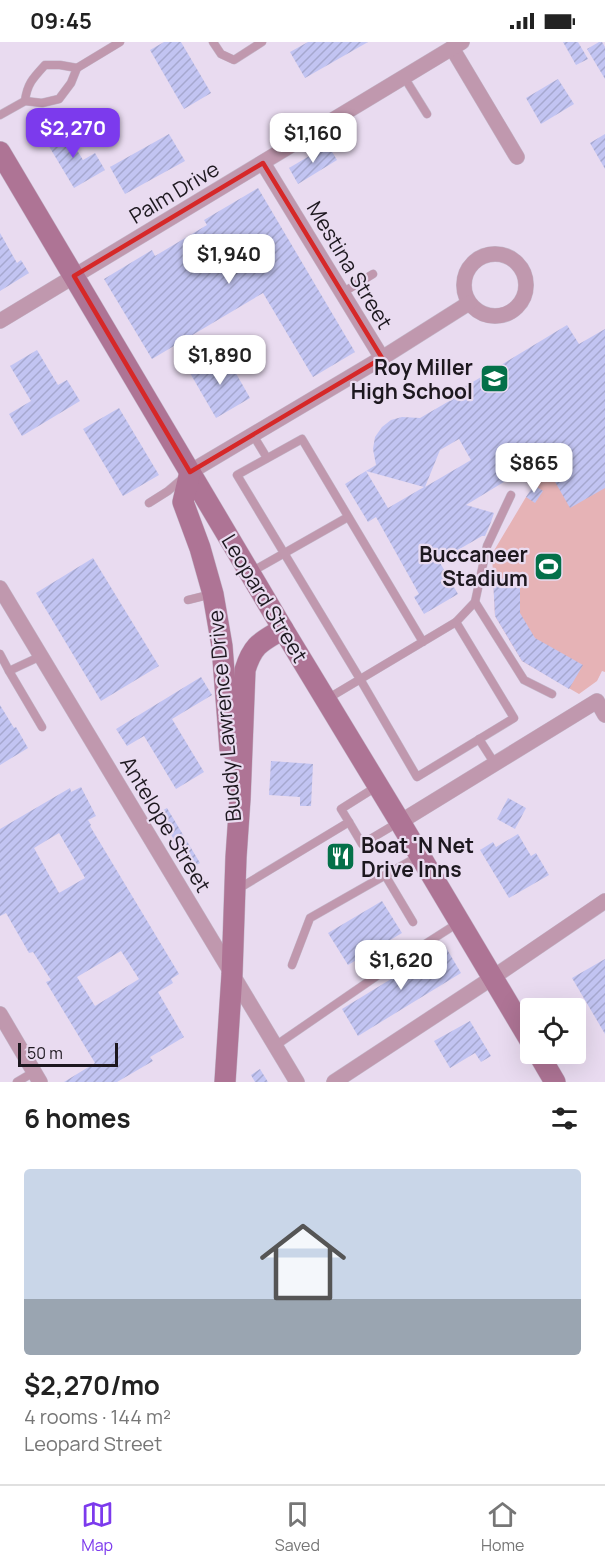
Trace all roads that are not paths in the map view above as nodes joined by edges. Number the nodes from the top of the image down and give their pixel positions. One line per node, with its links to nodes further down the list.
1 (120, 42): 5 (lane)
2 (213, 42): 3 (lane)
3 (262, 42)
4 (457, 45): 6 (street, Palm Drive); 11 (street)
5 (77, 68): 7 (lane); 7 (lane)
6 (404, 77): 8 (lane); 12 (street, Palm Drive)
7 (25, 101): 9 (lane)
8 (427, 114)
9 (0, 115)
10 (0, 152): 14 (main road, Leopard Street)
11 (517, 157)
12 (263, 163): 14 (street, Palm Drive); 15 (street, Mestina Street)
13 (373, 274): 15 (lane)
14 (74, 276): 17 (street, Palm Drive); 21 (main road, Leopard Street)
15 (342, 292): 18 (street, Mestina Street)
16 (469, 303): 16 (street); 18 (street)
17 (0, 321)
18 (382, 358): 19 (street)
19 (253, 435): 20 (lane); 21 (street)
20 (267, 458): 24 (lane); 25 (lane)
21 (190, 472): 23 (lane); 26 (main road, Leopard Street); 28 (main road, Buddy Lawrence Drive)
22 (511, 495): 30 (lane)
23 (149, 503)
24 (348, 517): 25 (lane); 33 (lane)
25 (285, 554): 26 (lane); 40 (lane)
26 (250, 573): 32 (main road, Leopard Street)
27 (0, 588): 37 (street, Antelope Street)
28 (213, 594): 29 (lane); 35 (main road, Buddy Lawrence Drive)
29 (188, 600)
30 (475, 602): 31 (lane); 41 (lane)
31 (456, 622): 33 (lane); 45 (lane)
32 (283, 629): 34 (main road, Buddy Lawrence Drive); 42 (main road, Leopard Street)
33 (423, 642): 40 (lane)
34 (258, 644): 35 (main road); 38 (main road, Buddy Lawrence Drive)
35 (220, 650): 38 (main road); 51 (main road, Buddy Lawrence Drive)
36 (0, 654): 39 (lane)
37 (40, 656): 39 (lane); 58 (street, Antelope Street)
38 (244, 670): 51 (main road, Buddy Lawrence Drive)
39 (9, 671): 44 (lane)
40 (360, 679): 42 (lane); 45 (lane)
41 (552, 694)
42 (326, 700): 47 (main road, Leopard Street)
43 (605, 715): 46 (street)
44 (42, 727)
45 (479, 739): 46 (lane)
46 (495, 764): 49 (street)
47 (378, 786): 48 (lane); 49 (main road, Leopard Street)
48 (349, 822): 49 (lane); 53 (lane)
49 (400, 822): 50 (main road, Leopard Street)
50 (420, 855): 52 (lane); 56 (main road, Leopard Street)
51 (236, 857): 53 (main road, Buddy Lawrence Drive)
52 (385, 875): 55 (lane); 57 (lane)
53 (234, 892): 58 (main road, Buddy Lawrence Drive)
54 (605, 901): 59 (street)
55 (413, 922)
56 (459, 922): 59 (main road, Leopard Street); 62 (lane)
57 (292, 964)
58 (232, 974): 62 (street, Antelope Street); 66 (main road, Buddy Lawrence Drive)
59 (492, 978): 61 (main road, Leopard Street); 68 (street)
60 (0, 1014): 64 (street)
61 (520, 1024)
62 (275, 1046): 67 (street, Antelope Street)
63 (544, 1064): 69 (main road)
64 (37, 1077): 65 (lane)
65 (17, 1082)
66 (225, 1082)
67 (297, 1082)
68 (334, 1082)
69 (555, 1082)

